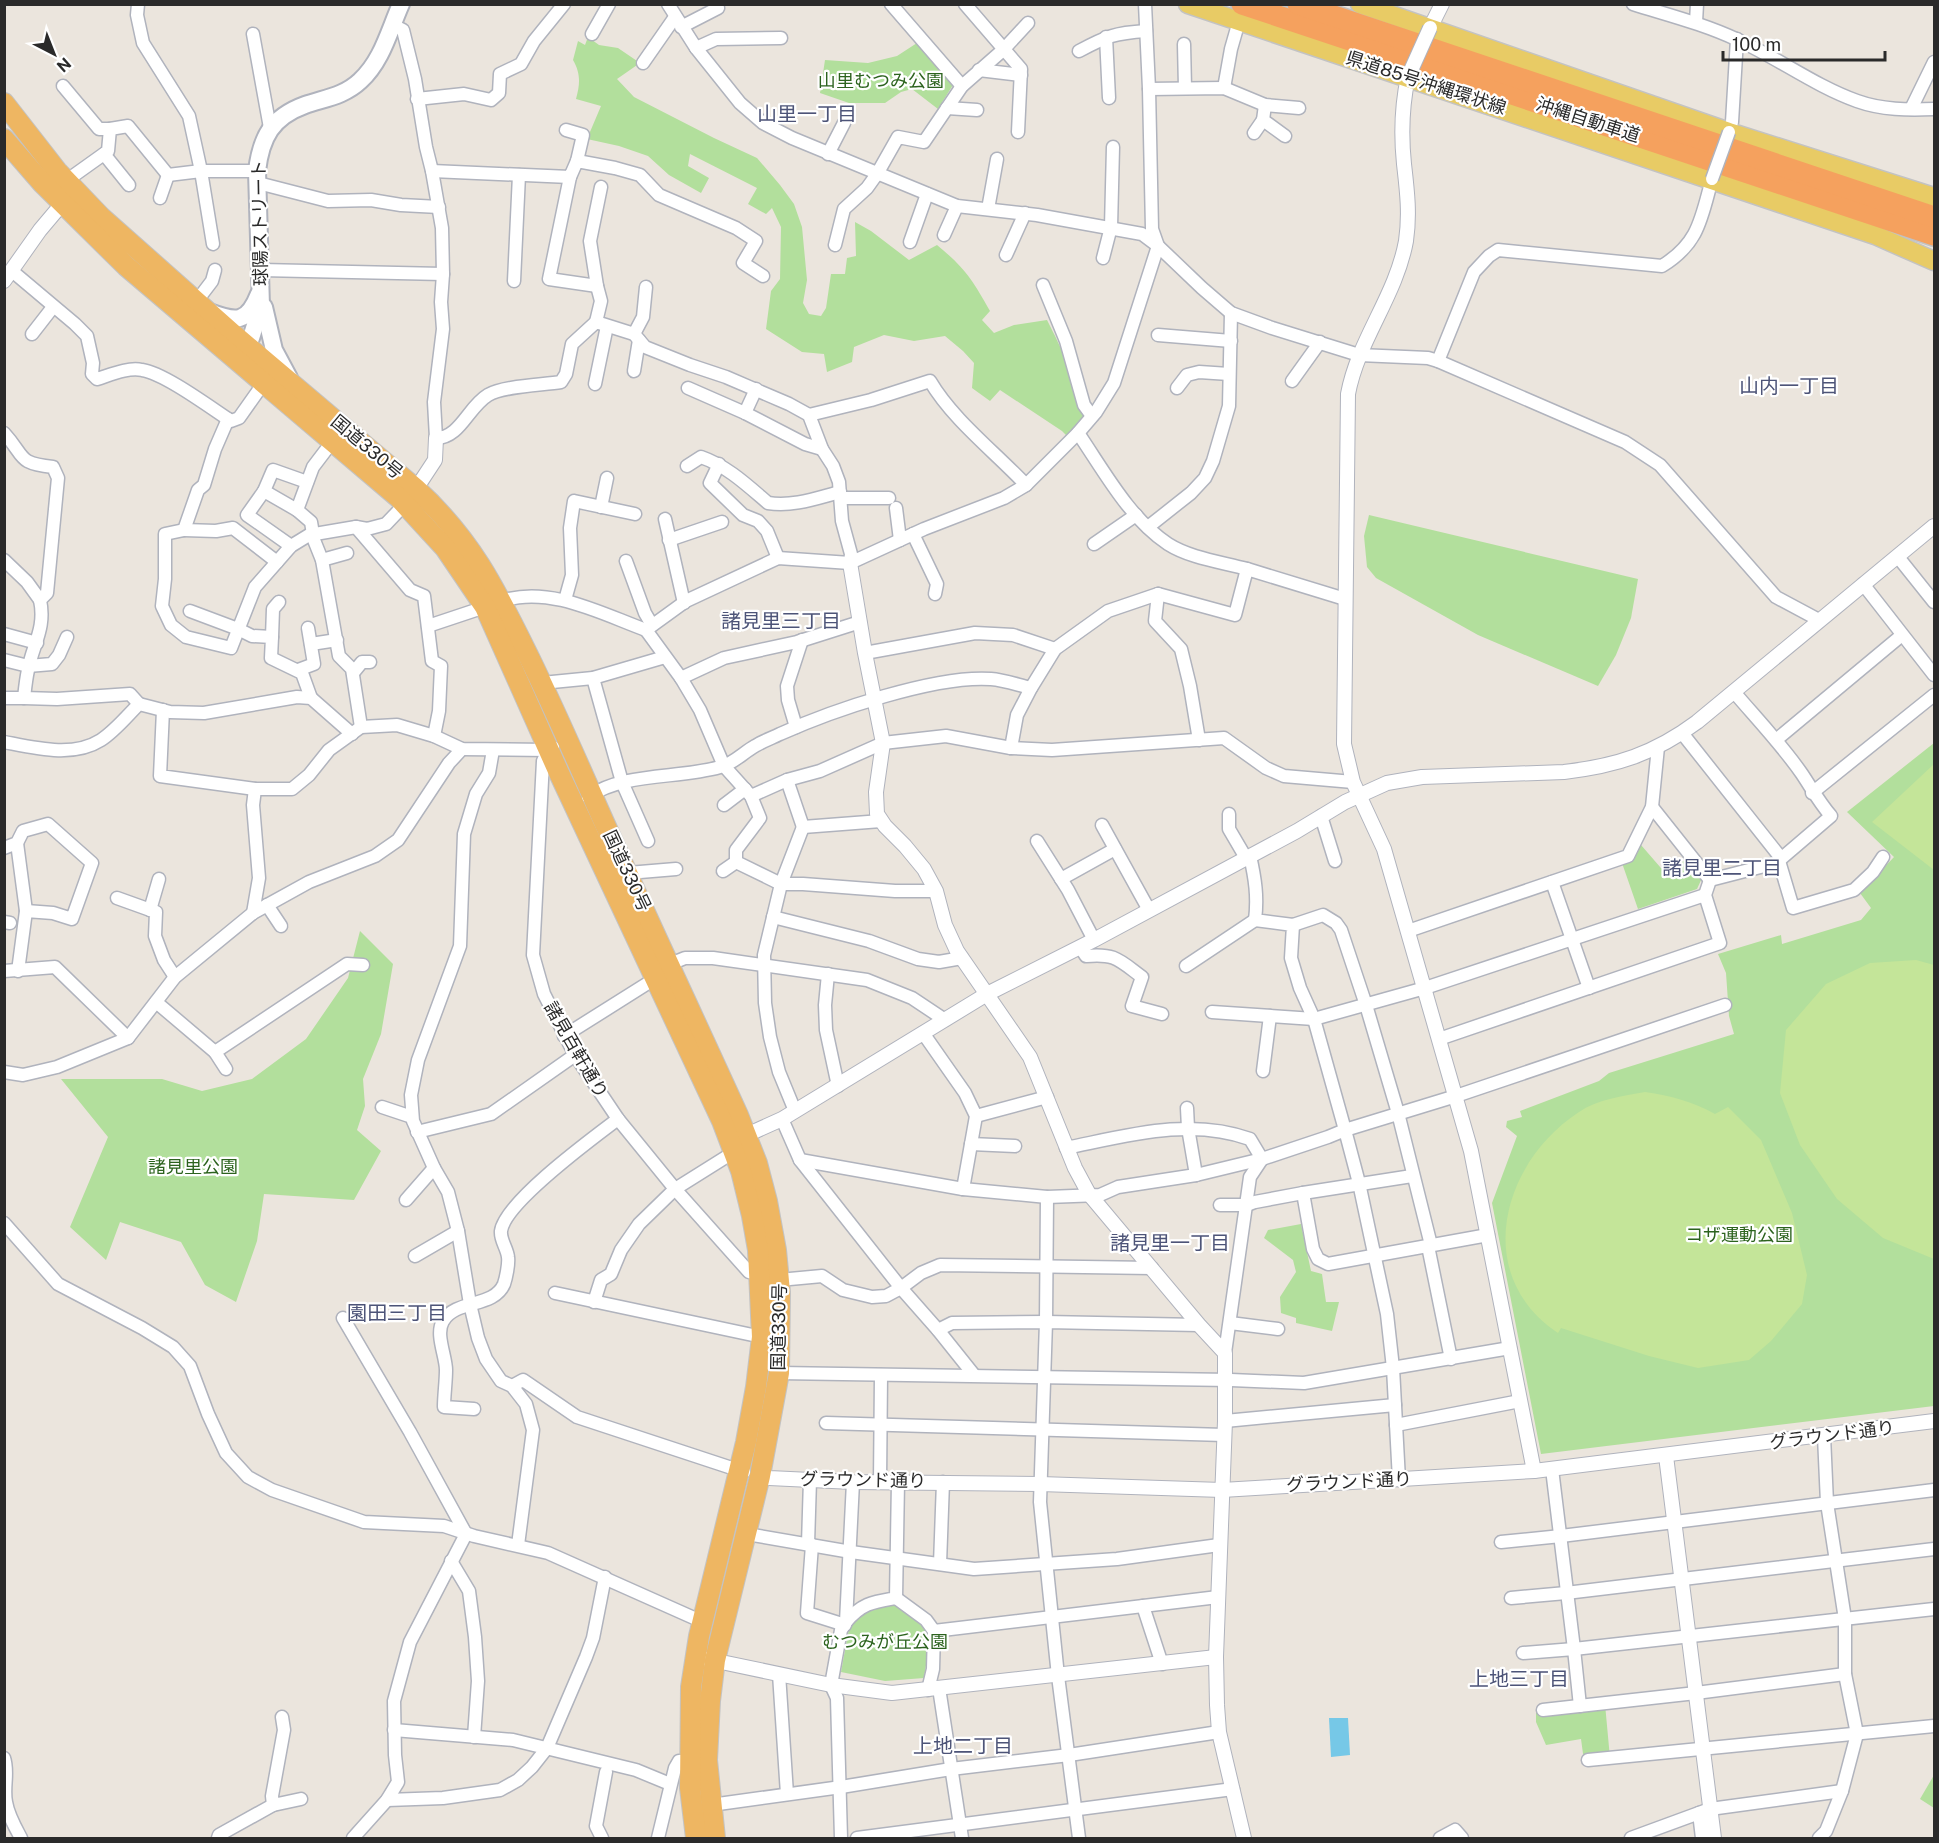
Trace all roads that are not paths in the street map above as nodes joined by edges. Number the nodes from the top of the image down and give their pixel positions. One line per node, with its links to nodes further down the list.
1 (138, 4): 65 (street)
2 (564, 4): 42 (street)
3 (609, 4): 23 (street)
4 (668, 4): 17 (street)
5 (891, 4): 37 (street)
6 (965, 4): 29 (street)
7 (1145, 4): 21 (street)
8 (1188, 4): 16 (main road, 県道85号沖縄環状線)
9 (1298, 4): 83 (highway, 沖縄自動車道)
10 (1360, 4): 20 (main road)
11 (1442, 4): 20 (street)
12 (1633, 4): 18 (street)
13 (1697, 4): 18 (street)
14 (718, 8): 17 (street)
15 (395, 12): 42 (street); 52 (main road)
16 (1240, 13): 35 (main road, 県道85号沖縄環状線); 39 (street); 86 (highway, 沖縄自動車道)
17 (678, 22): 28 (street); 32 (street)
18 (1696, 22): 26 (street)
19 (1028, 23): 29 (street)
20 (1430, 28): 35 (street, bridge); 56 (main road)
21 (1146, 31): 24 (street); 40 (street)
22 (253, 34): 52 (street)
23 (592, 34)
24 (1106, 37): 30 (street); 41 (street)
25 (781, 38): 28 (street)
26 (1737, 39): 49 (street); 56 (street)
27 (1184, 44): 38 (street)
28 (696, 48): 62 (street)
29 (1002, 50): 33 (street); 34 (street)
30 (1079, 51)
31 (1935, 62): 49 (street)
32 (643, 63)
33 (979, 70): 34 (street); 37 (street)
34 (1021, 75): 55 (street)
35 (1408, 77): 72 (main road, 県道85号沖縄環状線); 114 (street)
36 (63, 86): 53 (street)
37 (962, 86): 45 (street)
38 (1185, 88): 39 (street); 40 (street)
39 (1224, 88): 44 (street)
40 (1149, 89): 90 (street)
41 (1109, 98)
42 (417, 99): 66 (street)
43 (4, 103): 75 (highway, 国道330号)
44 (1265, 105): 46 (street); 50 (street)
45 (947, 108): 48 (street); 67 (street)
46 (1299, 108)
47 (1935, 109): 49 (street)
48 (976, 110)
49 (1911, 110)
50 (1263, 120): 57 (street); 58 (street)
51 (844, 123): 62 (street)
52 (270, 128): 70 (main road, 球陽ストリート)
53 (110, 129): 61 (street); 68 (street)
54 (566, 130): 64 (street)
55 (1018, 132)
56 (1729, 132): 72 (street, bridge); 77 (main road)
57 (1254, 133)
58 (1285, 136)
59 (4, 139): 75 (highway, 国道330号)
60 (1113, 147): 84 (street)
61 (104, 154): 73 (street); 75 (street)
62 (828, 154): 67 (street)
63 (997, 159): 81 (street)
64 (577, 161): 71 (street); 98 (street)
65 (201, 171): 68 (street); 70 (street); 88 (street)
66 (432, 171): 69 (street); 80 (street)
67 (877, 174): 76 (street); 89 (street)
68 (168, 175): 78 (street)
69 (519, 175): 71 (street); 99 (street)
70 (257, 177): 80 (street); 95 (main road, 球陽ストリート)
71 (570, 177): 101 (street)
72 (1713, 179): 93 (main road, 県道85号沖縄環状線); 115 (street)
73 (129, 185)
74 (601, 186): 101 (street)
75 (67, 191): 97 (street); 105 (highway, 国道330号); 113 (highway, 国道330号)
76 (927, 194): 79 (street); 87 (street)
77 (1935, 197)
78 (160, 198)
79 (957, 206): 81 (street); 85 (street)
80 (439, 207): 96 (street)
81 (988, 209): 82 (street)
82 (1025, 213): 84 (street); 91 (street)
83 (1935, 217)
84 (1111, 227): 90 (street); 92 (street)
85 (944, 235)
86 (1935, 235)
87 (910, 242)
88 (213, 244)
89 (835, 245)
90 (1158, 246): 106 (street); 127 (street)
91 (1006, 255)
92 (1103, 258)
93 (1935, 261)
94 (215, 270): 105 (street)
95 (261, 270): 96 (street); 103 (main road, 球陽ストリート)
96 (443, 274): 131 (street)
97 (8, 276): 104 (street)
98 (763, 276)
99 (514, 281)
100 (1043, 285): 127 (street)
101 (597, 286): 107 (street)
102 (646, 287): 110 (street)
103 (262, 288): 105 (main road); 113 (main road, 球陽ストリート); 121 (main road)
104 (53, 307): 108 (street); 128 (street)
105 (202, 307): 113 (highway, 国道330号)
106 (1231, 313): 111 (street); 112 (street)
107 (602, 324): 110 (street); 120 (street); 131 (street)
108 (32, 334)
109 (1158, 335): 111 (street)
110 (637, 337): 116 (street); 124 (street)
111 (1231, 341): 117 (street)
112 (1320, 342): 114 (street); 118 (street)
113 (240, 352): 119 (highway, 国道330号); 121 (highway, 国道330号)
114 (1359, 355): 115 (street); 170 (street)
115 (1438, 361): 178 (street)
116 (633, 371)
117 (1229, 374): 123 (street); 150 (street)
118 (1292, 381)
119 (263, 384): 128 (street); 132 (highway, 国道330号)
120 (595, 384)
121 (293, 385): 141 (highway, 国道330号)
122 (688, 388): 125 (street)
123 (1177, 388)
124 (756, 389): 125 (street); 126 (street)
125 (745, 413): 133 (street)
126 (809, 415): 133 (street); 138 (street)
127 (1092, 416): 130 (street)
128 (228, 419): 151 (street)
129 (4, 433): 171 (street)
130 (1078, 433): 138 (street); 145 (street)
131 (436, 438): 141 (street)
132 (332, 442): 137 (street); 141 (highway, 国道330号)
133 (822, 449): 140 (street)
134 (719, 464): 135 (street); 140 (street); 160 (street)
135 (687, 466)
136 (607, 478): 142 (street)
137 (307, 482): 139 (street); 143 (street)
138 (1026, 485): 153 (street)
139 (264, 491): 143 (street); 157 (street)
140 (841, 495): 155 (street); 165 (street)
141 (411, 496): 149 (street); 176 (highway, 国道330号)
142 (601, 507): 144 (street); 172 (street)
143 (297, 510): 152 (street)
144 (636, 514)
145 (1136, 515): 150 (street); 156 (street)
146 (664, 519): 154 (street)
147 (722, 522): 154 (street)
148 (1935, 526): 159 (street)
149 (356, 527): 152 (street); 180 (street)
150 (1148, 527): 166 (street)
151 (184, 530): 163 (street); 183 (street)
152 (315, 534): 157 (street); 162 (street)
153 (914, 534): 155 (street); 168 (street)
154 (669, 540): 175 (street)
155 (900, 540): 165 (street)
156 (1094, 544)
157 (291, 546): 163 (street)
158 (347, 553): 162 (street)
159 (1898, 557): 167 (street); 174 (street)
160 (778, 558): 165 (street); 175 (street)
161 (4, 560): 171 (street)
162 (322, 560): 188 (street)
163 (277, 561): 183 (street)
164 (626, 561): 181 (street)
165 (850, 563): 179 (street)
166 (1247, 569): 169 (street); 170 (street)
167 (1863, 584): 178 (street); 185 (street)
168 (935, 594)
169 (1158, 594): 192 (street); 217 (street)
170 (1345, 599): 231 (street)
171 (40, 600): 190 (street)
172 (565, 600): 176 (street); 181 (street)
173 (279, 602): 187 (street)
174 (1935, 602)
175 (684, 603): 181 (street)
176 (494, 604): 180 (street); 203 (highway, 国道330号); 226 (highway, 国道330号)
177 (190, 611): 183 (street)
178 (1819, 620): 205 (street)
179 (860, 622): 189 (street); 193 (street)
180 (428, 626): 216 (street)
181 (649, 627): 194 (street)
182 (308, 628): 191 (street)
183 (238, 629): 187 (street)
184 (4, 634): 190 (street)
185 (1902, 635): 200 (street); 218 (street)
186 (67, 637): 197 (street)
187 (272, 637): 198 (street)
188 (337, 640): 191 (street); 199 (street)
189 (802, 640): 202 (street); 213 (street)
190 (37, 643): 197 (street)
191 (310, 644): 198 (street)
192 (1056, 649): 193 (street); 204 (street)
193 (865, 653): 210 (street)
194 (665, 657): 201 (street); 202 (street)
195 (4, 660): 197 (street)
196 (370, 662): 199 (street)
197 (28, 666): 208 (street)
198 (298, 670): 209 (street)
199 (352, 673): 214 (street)
200 (1935, 675)
201 (592, 678): 203 (street); 229 (street)
202 (681, 678): 227 (street)
203 (542, 683): 219 (highway, 国道330号)
204 (1031, 687): 210 (street); 223 (street)
205 (1734, 692): 215 (street); 218 (street)
206 (1935, 695): 233 (street)
207 (4, 698): 208 (street)
208 (24, 698): 211 (street)
209 (310, 698): 212 (street); 214 (street)
210 (874, 701): 213 (street); 221 (street)
211 (139, 704): 212 (street); 220 (street)
212 (163, 710): 230 (street)
213 (796, 727): 227 (street)
214 (356, 730): 216 (street); 230 (street)
215 (1683, 733): 222 (street); 251 (street)
216 (434, 736): 224 (street)
217 (1198, 740): 223 (street); 231 (street)
218 (1776, 740): 233 (street)
219 (568, 741): 226 (street); 234 (highway, 国道330号)
220 (4, 742)
221 (883, 743): 223 (street); 228 (street); 240 (street)
222 (1658, 747): 231 (street); 237 (street)
223 (1011, 748)
224 (462, 749): 225 (street); 266 (street)
225 (493, 750): 226 (street); 316 (street)
226 (548, 750): 236 (highway, 国道330号); 300 (street, 諸見百軒通り)
227 (724, 766): 229 (street); 232 (street)
228 (787, 780): 232 (street); 242 (street)
229 (622, 782): 234 (street); 243 (street)
230 (255, 789): 270 (street)
231 (1355, 789): 239 (street); 275 (street)
232 (748, 793): 235 (street); 253 (street)
233 (1812, 793): 251 (street)
234 (592, 794): 236 (street); 257 (highway, 国道330号)
235 (724, 805)
236 (574, 806): 285 (highway, 国道330号)
237 (1652, 807): 260 (street); 261 (street)
238 (1229, 814): 249 (street)
239 (1321, 816): 249 (street); 252 (street)
240 (881, 821): 242 (street); 263 (street)
241 (1102, 825): 247 (street)
242 (803, 827): 262 (street)
243 (648, 841)
244 (1037, 841): 259 (street)
245 (17, 843): 246 (street); 254 (street); 269 (street)
246 (4, 848)
247 (1116, 849): 259 (street); 268 (street)
248 (4, 852): 254 (street)
249 (1248, 857): 268 (street); 272 (street)
250 (1883, 857): 251 (street)
251 (1780, 859): 260 (street)
252 (1335, 861)
253 (736, 862): 256 (street); 262 (street)
254 (21, 868): 269 (street)
255 (676, 869): 257 (street)
256 (723, 871)
257 (628, 873): 285 (highway, 国道330号)
258 (159, 879): 267 (street)
259 (1061, 879): 277 (street)
260 (1710, 880): 264 (street)
261 (1552, 882): 275 (street); 276 (street)
262 (781, 884): 263 (street); 271 (street)
263 (936, 891): 279 (street)
264 (1705, 895): 276 (street); 289 (street)
265 (117, 898): 267 (street)
266 (267, 905): 270 (street); 274 (street)
267 (150, 910): 287 (street)
268 (1149, 910): 277 (street)
269 (26, 911): 284 (street)
270 (253, 913): 287 (street)
271 (773, 917): 279 (street); 281 (street)
272 (1255, 920): 273 (street); 282 (street)
273 (1293, 925): 292 (street); 297 (street)
274 (281, 926)
275 (1408, 931): 288 (street)
276 (1572, 938): 288 (street); 289 (street)
277 (1094, 940): 278 (street)
278 (1080, 947): 290 (street); 295 (street)
279 (962, 958): 290 (street)
280 (363, 965): 303 (street)
281 (765, 965): 285 (street); 286 (street); 313 (street)
282 (1186, 966)
283 (4, 971): 284 (street)
284 (18, 971): 301 (street)
285 (663, 971): 300 (street); 322 (highway, 国道330号)
286 (828, 974): 298 (street); 308 (street)
287 (175, 977): 291 (street)
288 (1425, 988): 292 (street); 302 (street)
289 (1588, 988): 302 (street)
290 (987, 994): 298 (street); 310 (street)
291 (156, 1002): 301 (street); 303 (street)
292 (1366, 1005): 297 (street); 314 (street)
293 (1725, 1005): 309 (street)
294 (1212, 1012): 296 (street)
295 (1162, 1014)
296 (1270, 1016): 297 (street); 306 (street)
297 (1314, 1019): 320 (street)
298 (945, 1020): 299 (street)
299 (923, 1033): 308 (street); 315 (street)
300 (564, 1036): 304 (street, 諸見百軒通り)
301 (128, 1038): 307 (street)
302 (1439, 1039): 309 (street)
303 (215, 1052): 305 (street)
304 (575, 1055): 317 (street, 諸見百軒通り); 321 (street)
305 (226, 1069)
306 (1263, 1071)
307 (4, 1072)
308 (838, 1086): 313 (street)
309 (1456, 1096): 314 (street); 342 (street)
310 (1047, 1097): 315 (street); 325 (street)
311 (382, 1107): 316 (street)
312 (1187, 1108): 319 (street)
313 (795, 1111): 318 (street)
314 (1398, 1113): 320 (street); 330 (street)
315 (976, 1116): 323 (street)
316 (412, 1117): 321 (street)
317 (618, 1119): 332 (street, 諸見百軒通り); 353 (street)
318 (782, 1119): 322 (street); 327 (street)
319 (1188, 1128): 325 (street); 326 (street); 329 (street)
320 (1345, 1130): 326 (street); 331 (street)
321 (417, 1132): 328 (street)
322 (737, 1143): 332 (street); 348 (highway, 国道330号); 349 (highway, 国道330号)
323 (971, 1144): 324 (street); 333 (street)
324 (1015, 1146)
325 (1066, 1148): 335 (street)
326 (1262, 1159): 329 (street); 339 (street)
327 (800, 1160): 333 (street); 350 (street)
328 (434, 1168): 337 (street); 341 (street)
329 (1196, 1175): 335 (street)
330 (1412, 1176): 331 (street); 343 (street)
331 (1359, 1183): 334 (street); 345 (street)
332 (675, 1189): 348 (street, 諸見百軒通り); 352 (street)
333 (963, 1189): 336 (street)
334 (1303, 1192): 339 (street); 345 (street)
335 (1089, 1194): 336 (street); 347 (street)
336 (1047, 1197): 346 (street)
337 (406, 1200)
338 (1220, 1205): 339 (street)
339 (1246, 1205): 356 (street)
340 (4, 1223): 397 (street)
341 (458, 1231): 344 (street); 353 (street)
342 (1488, 1235): 343 (street); 361 (street)
343 (1430, 1245): 345 (street); 363 (street)
344 (415, 1256)
345 (1374, 1257): 364 (street)
346 (1046, 1267): 347 (street); 350 (street); 355 (street)
347 (1152, 1268): 357 (street)
348 (758, 1274): 349 (street); 360 (highway, 国道330号)
349 (779, 1277): 350 (street); 365 (highway, 国道330号)
350 (901, 1288): 359 (street)
351 (555, 1293): 352 (street)
352 (594, 1302): 360 (street)
353 (470, 1304): 370 (street); 373 (street)
354 (343, 1318): 397 (street)
355 (1046, 1322): 357 (street); 359 (street); 368 (street)
356 (1230, 1323): 358 (street); 362 (street)
357 (1199, 1324): 362 (street)
358 (1278, 1329)
359 (939, 1330): 367 (street)
360 (762, 1337): 383 (highway, 国道330号)
361 (1510, 1348): 363 (street); 371 (street)
362 (1226, 1353): 369 (street)
363 (1451, 1359): 364 (street)
364 (1393, 1368): 369 (street); 372 (street)
365 (779, 1373): 366 (street); 385 (highway, 国道330号)
366 (881, 1375): 367 (street); 377 (street)
367 (974, 1375): 368 (street)
368 (1044, 1377): 369 (street); 379 (street)
369 (1226, 1380): 378 (street)
370 (512, 1386): 383 (street); 402 (street)
371 (1520, 1401): 376 (street); 384 (street)
372 (1395, 1405): 376 (street); 378 (street)
373 (474, 1409)
374 (1935, 1421): 380 (street, グラウンド通り)
375 (826, 1423): 377 (street)
376 (1396, 1425): 387 (street)
377 (881, 1426): 379 (street); 389 (street)
378 (1225, 1428): 379 (street); 393 (street)
379 (1043, 1430): 392 (street)
380 (1824, 1436): 381 (street, グラウンド通り); 395 (street)
381 (1666, 1455): 382 (street, グラウンド通り); 396 (street)
382 (1552, 1469): 384 (street, グラウンド通り); 399 (street)
383 (739, 1471): 385 (street); 421 (highway, 国道330号)
384 (1534, 1471): 387 (street, グラウンド通り)
385 (760, 1476): 386 (street, グラウンド通り); 398 (highway, 国道330号)
386 (810, 1480): 388 (street, グラウンド通り); 401 (street)
387 (1399, 1480): 393 (street, グラウンド通り)
388 (854, 1482): 389 (street, グラウンド通り); 405 (street)
389 (880, 1482): 390 (street, グラウンド通り)
390 (898, 1482): 391 (street, グラウンド通り); 406 (street)
391 (943, 1482): 392 (street, グラウンド通り); 409 (street)
392 (1040, 1484): 393 (street, グラウンド通り); 410 (street)
393 (1222, 1490): 403 (street)
394 (1935, 1491): 395 (street)
395 (1827, 1503): 396 (street); 408 (street)
396 (1674, 1521): 399 (street); 412 (street)
397 (466, 1534): 402 (street); 407 (street)
398 (747, 1534): 401 (street); 429 (highway, 国道330号)
399 (1561, 1536): 400 (street); 413 (street)
400 (1501, 1542)
401 (810, 1544): 405 (street); 422 (street)
402 (518, 1545): 411 (street)
403 (1220, 1545): 410 (street); 414 (street)
404 (1935, 1549): 408 (street)
405 (851, 1552): 406 (street); 422 (street)
406 (898, 1558): 409 (street); 415 (street)
407 (451, 1561): 441 (street); 444 (street)
408 (1836, 1561): 412 (street); 420 (street)
409 (940, 1564): 410 (street)
410 (1047, 1564): 419 (street)
411 (605, 1577): 421 (street); 445 (street)
412 (1681, 1579): 413 (street); 424 (street)
413 (1566, 1593): 416 (street); 425 (street)
414 (1218, 1597): 417 (street); 428 (street)
415 (896, 1598): 422 (street); 423 (street)
416 (1511, 1598)
417 (1143, 1605): 419 (street); 430 (street)
418 (1935, 1609): 420 (street)
419 (1052, 1616): 423 (street); 433 (street)
420 (1845, 1619): 424 (street); 432 (street)
421 (703, 1622): 427 (highway, 国道330号)
422 (845, 1623): 434 (street)
423 (934, 1631): 435 (street)
424 (1688, 1636): 425 (street); 436 (street)
425 (1574, 1649): 426 (street); 437 (street)
426 (1523, 1653)
427 (695, 1658): 429 (street); 450 (highway, 国道330号)
428 (1216, 1658): 430 (street); 442 (street)
429 (715, 1660): 431 (street); 450 (highway, 国道330号)
430 (1162, 1664): 433 (street)
431 (779, 1674): 434 (street); 457 (street)
432 (1845, 1674): 436 (street); 443 (street)
433 (1058, 1676): 435 (street); 447 (street)
434 (831, 1685): 435 (street); 454 (street)
435 (933, 1689): 451 (street)
436 (1696, 1693): 437 (street); 446 (street)
437 (1580, 1706): 438 (street)
438 (1544, 1710)
439 (282, 1718): 460 (street)
440 (1935, 1726): 443 (street)
441 (394, 1730): 444 (street); 459 (street)
442 (1219, 1732): 447 (street); 455 (street)
443 (1857, 1734): 446 (street); 456 (street)
444 (474, 1737): 445 (street)
445 (547, 1748): 453 (street); 459 (street)
446 (1703, 1749): 449 (street); 463 (street)
447 (1069, 1755): 451 (street); 462 (street)
448 (4, 1758): 465 (street)
449 (1588, 1760)
450 (698, 1761): 453 (street); 461 (highway, 国道330号); 470 (highway, 国道330号)
451 (951, 1769): 454 (street); 464 (street)
452 (606, 1772): 468 (street)
453 (670, 1784): 469 (street)
454 (841, 1787): 457 (street); 472 (street)
455 (1233, 1789): 462 (street); 475 (street)
456 (1842, 1791): 463 (street); 481 (street)
457 (787, 1794): 461 (street)
458 (302, 1799): 460 (street)
459 (387, 1800): 467 (street)
460 (273, 1805): 466 (street)
461 (711, 1805): 471 (highway, 国道330号)
462 (1074, 1811): 464 (street); 474 (street)
463 (1704, 1811): 478 (street); 479 (street); 480 (street)
464 (961, 1832): 473 (street)
465 (21, 1839)
466 (218, 1839)
467 (353, 1839)
468 (602, 1839)
469 (658, 1839)
470 (696, 1839)
471 (715, 1839)
472 (841, 1839)
473 (857, 1839)
474 (1078, 1839)
475 (1244, 1839)
476 (1440, 1839): 477 (street)
477 (1462, 1839)
478 (1631, 1839)
479 (1702, 1839)
480 (1714, 1839)
481 (1819, 1839)

